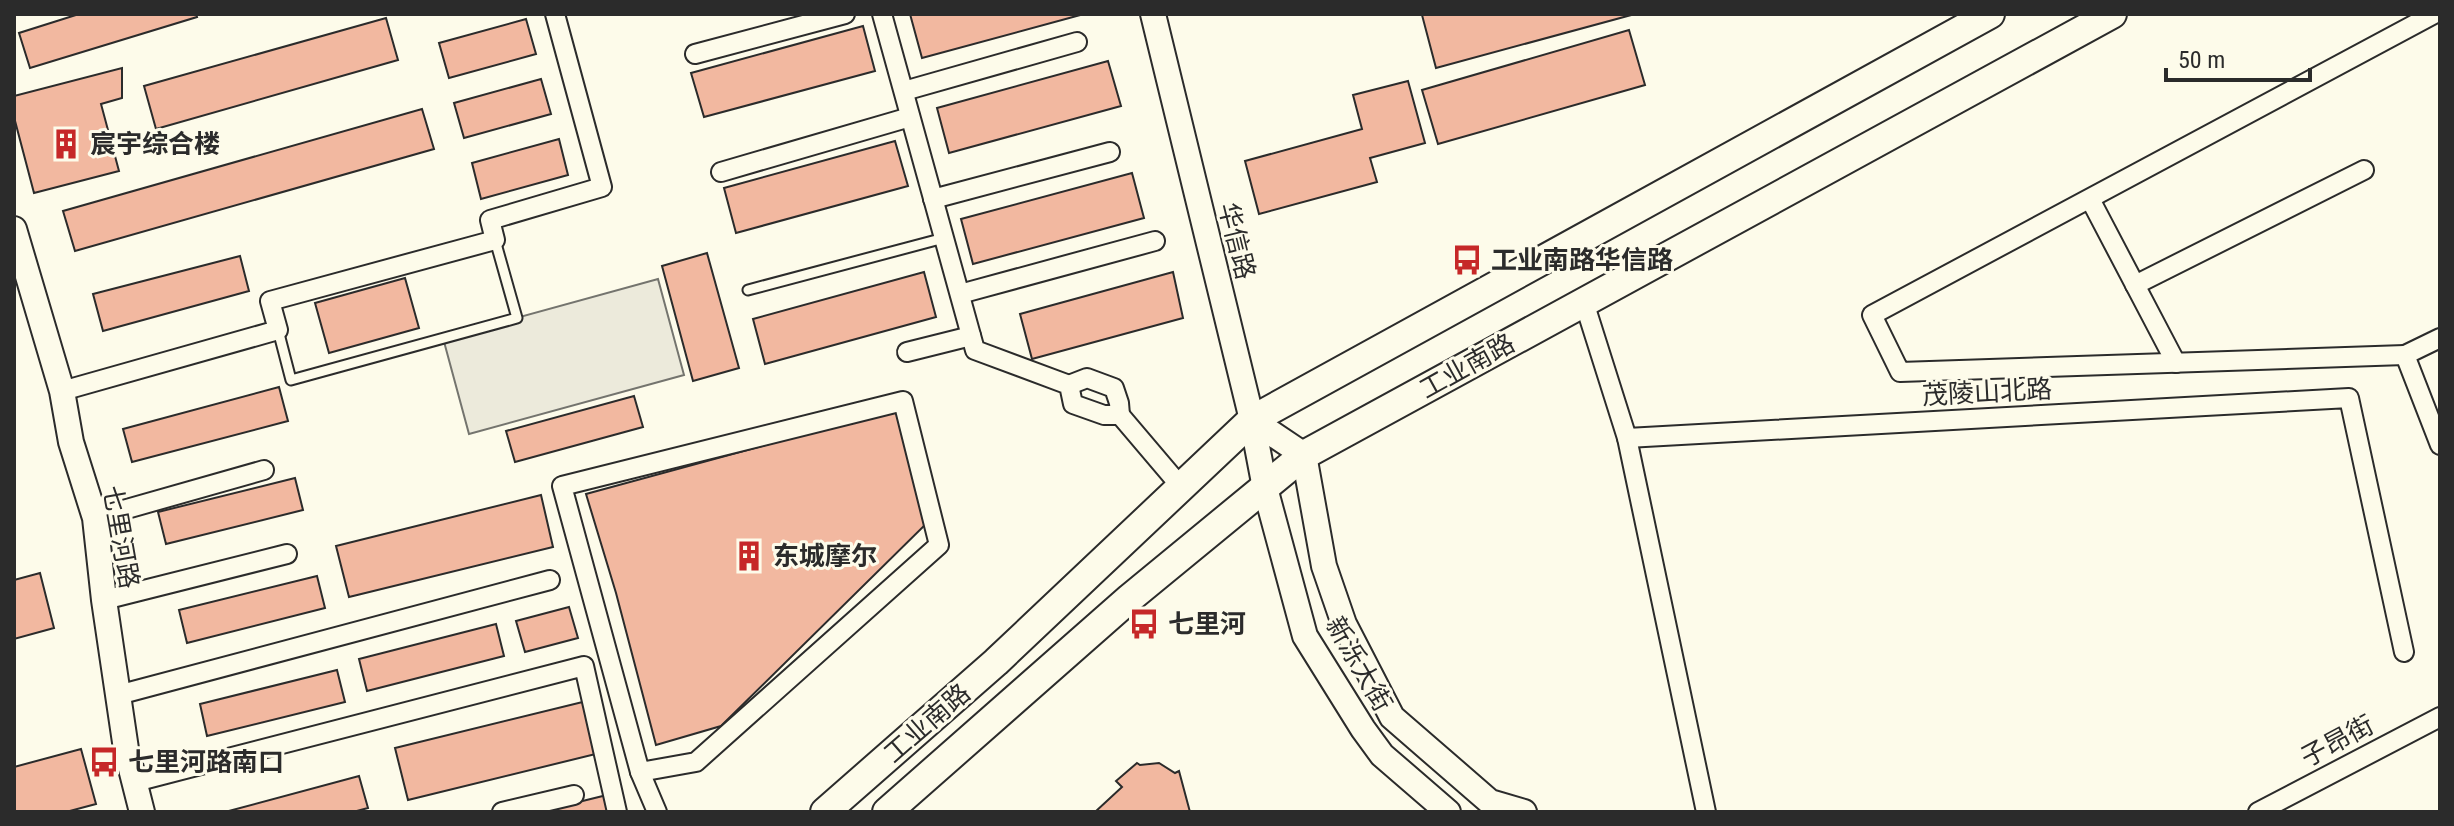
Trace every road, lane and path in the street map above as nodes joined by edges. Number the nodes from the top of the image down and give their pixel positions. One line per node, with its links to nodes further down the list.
1 (555, 14): 19 (street)
2 (845, 14): 9 (street)
3 (882, 14): 10 (street)
4 (1153, 14): 34 (main road, 华信路)
5 (1990, 14): 34 (main road, 工业南路)
6 (2112, 14): 24 (main road, 工业南路)
7 (2434, 14): 16 (street)
8 (1077, 42): 10 (street)
9 (695, 54)
10 (904, 91): 11 (street)
11 (910, 117): 14 (street); 15 (street)
12 (1110, 152): 15 (street)
13 (2364, 170): 21 (street)
14 (721, 172)
15 (933, 199): 18 (street)
16 (2090, 199): 21 (street); 30 (street)
17 (14, 229): 32 (main road, 七里河路)
18 (944, 238): 22 (lane); 23 (street)
19 (495, 240): 25 (street); 25 (lane)
20 (1155, 241): 23 (street)
21 (2135, 285): 30 (street)
22 (748, 290)
23 (960, 294): 26 (street)
24 (1584, 302): 35 (street); 37 (main road, 工业南路)
25 (278, 330): 32 (street)
26 (971, 336): 28 (street); 31 (street)
27 (2440, 338): 29 (street)
28 (907, 352)
29 (2405, 355): 30 (street); 36 (street)
30 (2176, 363)
31 (1069, 385): 33 (street); 33 (street)
32 (62, 391): 41 (main road, 七里河路)
33 (1120, 415): 39 (street)
34 (1252, 420): 37 (main road); 39 (main road, 工业南路); 40 (main road, 新泺大街)
35 (1627, 438): 45 (street, 茂陵山北路); 59 (street)
36 (2440, 445)
37 (1304, 455): 40 (main road, 工业南路); 58 (main road, 新泺大街)
38 (264, 470): 41 (street)
39 (1182, 488): 55 (main road, 工业南路)
40 (1265, 488): 56 (main road, 工业南路); 57 (main road, 新泺大街)
41 (95, 518): 44 (main road, 七里河路)
42 (287, 554): 44 (street)
43 (550, 580): 46 (street)
44 (104, 600): 46 (main road, 七里河路)
45 (2404, 652)
46 (118, 695): 49 (main road, 七里河路)
47 (2440, 717): 60 (street, 子昂街)
48 (640, 772): 48 (street); 54 (street)
49 (135, 782): 51 (main road, 七里河路); 53 (street)
50 (574, 795): 52 (street)
51 (142, 812)
52 (502, 812)
53 (617, 812)
54 (657, 812)
55 (825, 812)
56 (887, 812)
57 (1448, 812)
58 (1524, 812)
59 (1706, 812)
60 (2258, 812)

